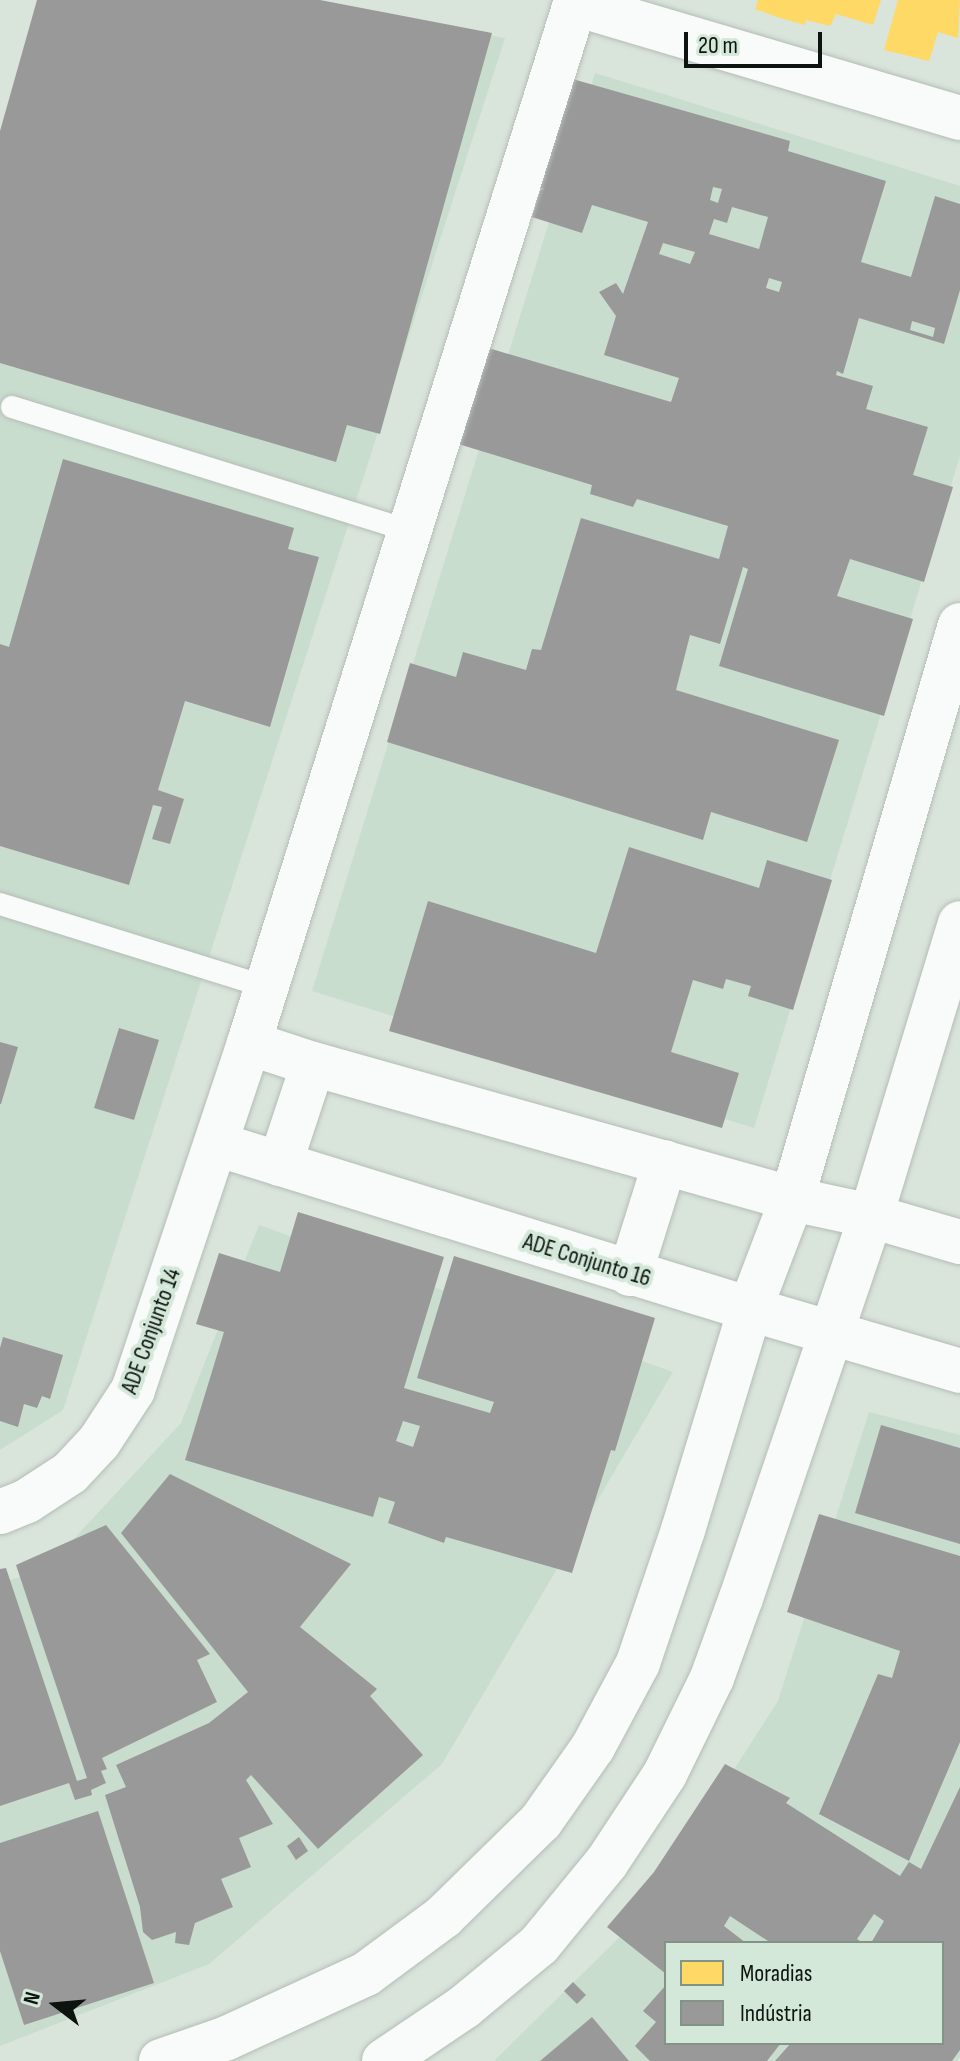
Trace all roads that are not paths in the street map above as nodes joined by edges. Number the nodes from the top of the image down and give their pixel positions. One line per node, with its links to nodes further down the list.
1 (560, 2): 2 (street); 4 (street, ADE Conjunto 14)
2 (960, 118)
3 (12, 407): 4 (lane)
4 (410, 531): 8 (street, ADE Conjunto 14)
5 (960, 625): 14 (street)
6 (0, 904): 8 (lane)
7 (960, 923): 15 (street)
8 (267, 987): 9 (street, ADE Conjunto 14)
9 (249, 1043): 10 (street); 11 (street, ADE Conjunto 14)
10 (313, 1064): 12 (street); 13 (street)
11 (216, 1144): 13 (street, ADE Conjunto 16); 21 (street, ADE Conjunto 14)
12 (665, 1162): 14 (street); 17 (street)
13 (280, 1164): 17 (street, ADE Conjunto 16)
14 (792, 1199): 15 (street); 18 (street)
15 (871, 1216): 16 (street); 19 (street)
16 (960, 1242)
17 (630, 1274): 18 (street, ADE Conjunto 16)
18 (750, 1309): 19 (street, ADE Conjunto 16); 22 (street)
19 (831, 1334): 20 (street, ADE Conjunto 16); 23 (street)
20 (960, 1371)
21 (0, 1512)
22 (161, 2061)
23 (384, 2061)

